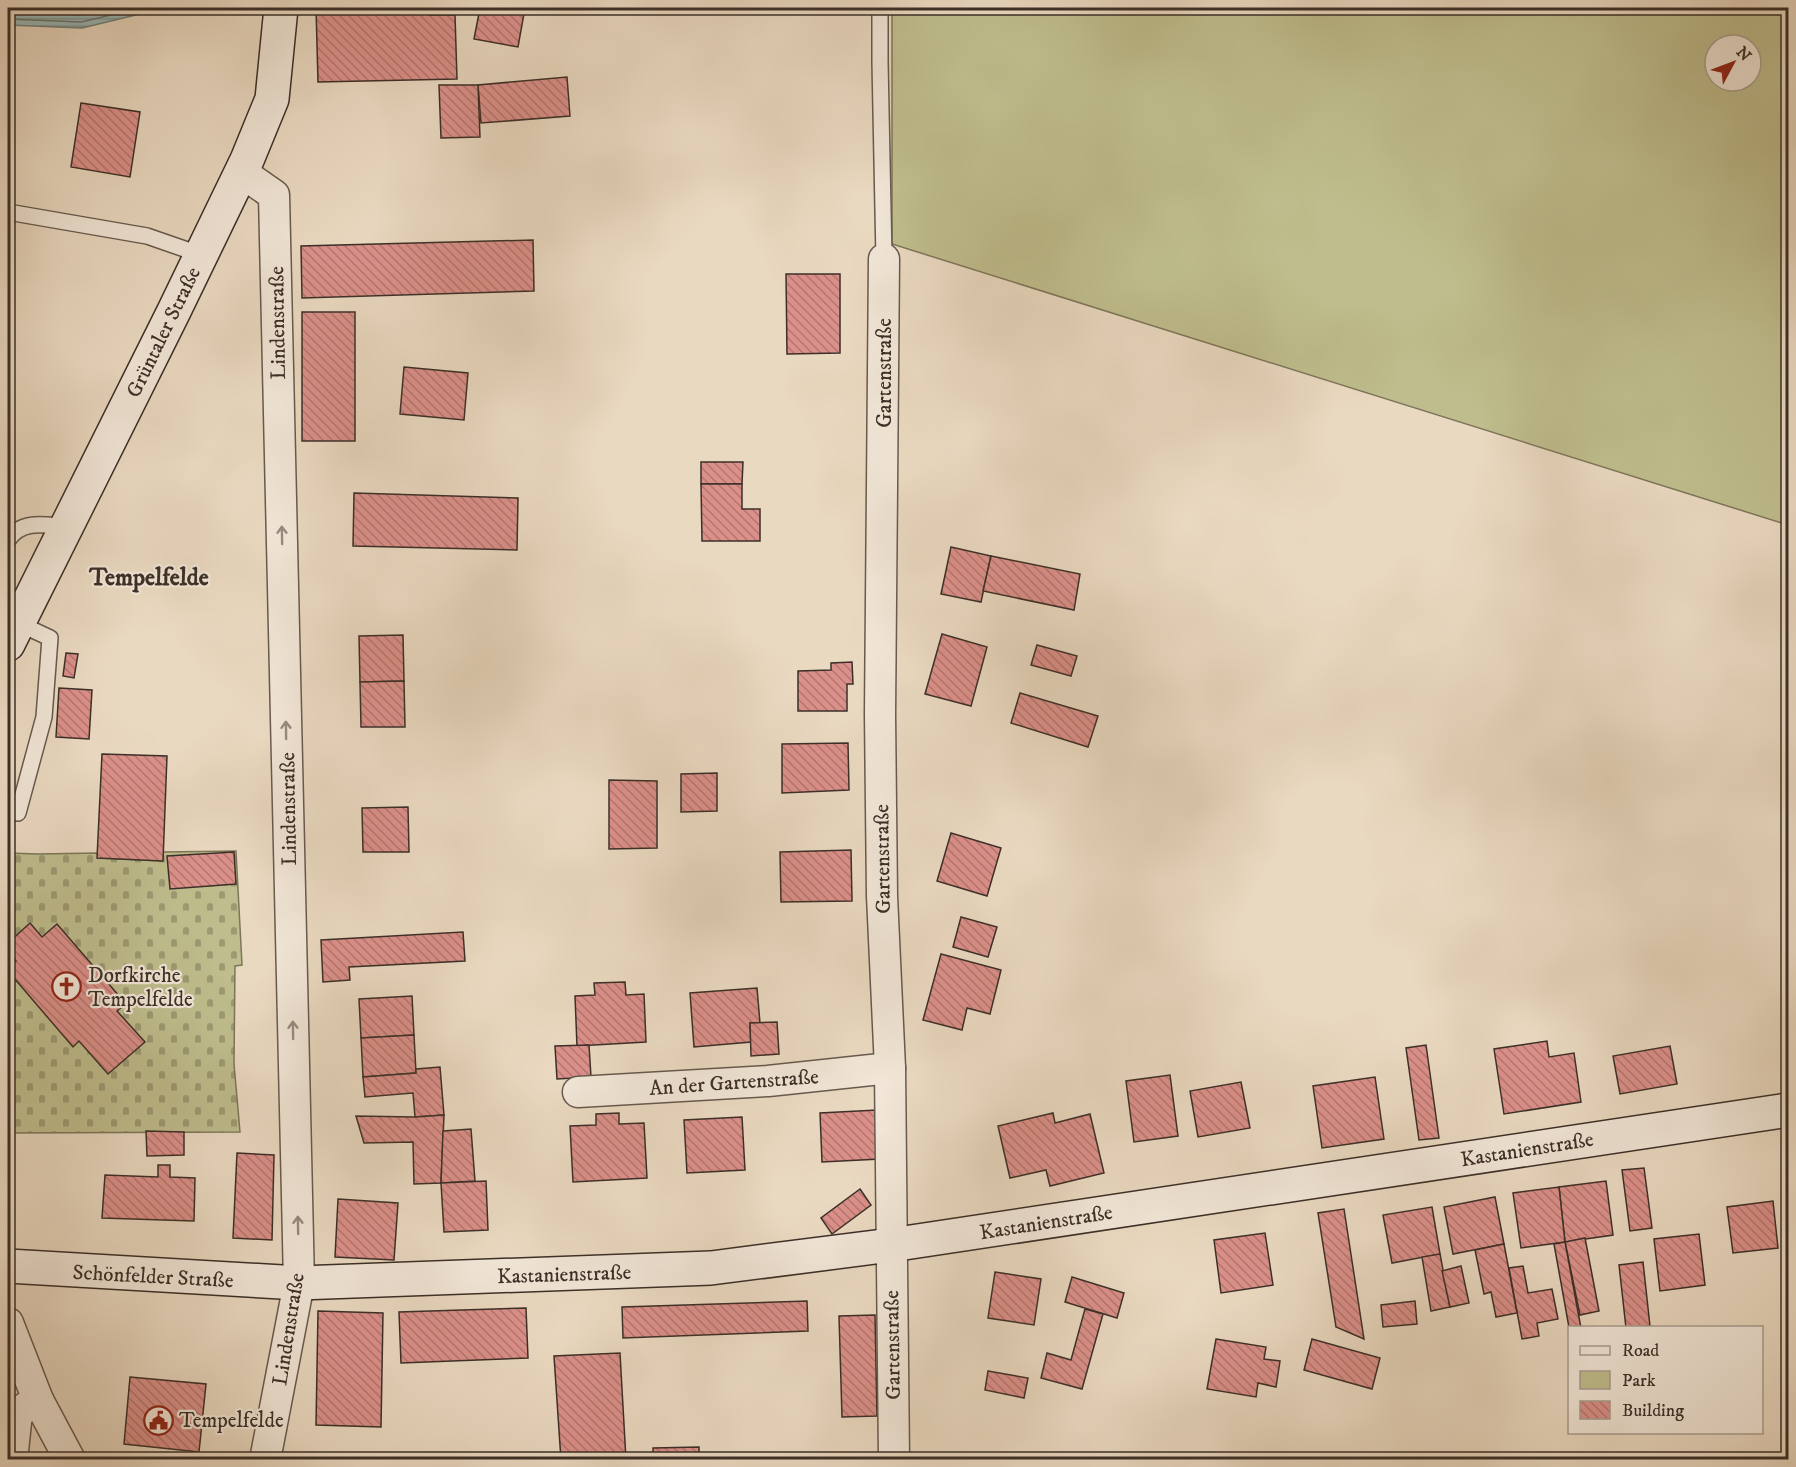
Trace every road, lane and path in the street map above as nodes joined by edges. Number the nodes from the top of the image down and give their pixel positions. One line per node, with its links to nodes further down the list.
1 (281, 8): 3 (street, Grüntaler Straße)
2 (880, 8): 6 (lane)
3 (241, 172): 5 (street, Grüntaler Straße); 16 (street, Lindenstraße, one-way to 3)
4 (8, 212): 5 (lane)
5 (202, 255): 7 (street, Grüntaler Straße)
6 (884, 259): 11 (street, Gartenstraße)
7 (66, 527): 8 (lane); 9 (street, Grüntaler Straße)
8 (8, 540)
9 (13, 634): 10 (lane)
10 (18, 813)
11 (890, 1068): 12 (street, An der Gartenstraße); 14 (street, Gartenstraße)
12 (578, 1092)
13 (1788, 1110): 14 (street, Kastanienstraße)
14 (891, 1245): 16 (street, Kastanienstraße); 22 (street, Gartenstraße)
15 (8, 1266): 16 (street, Schönfelder Straße)
16 (299, 1283): 21 (street, Lindenstraße)
17 (8, 1323): 18 (street)
18 (38, 1400): 19 (street); 20 (street)
19 (12, 1460)
20 (70, 1460)
21 (265, 1460)
22 (894, 1460)

